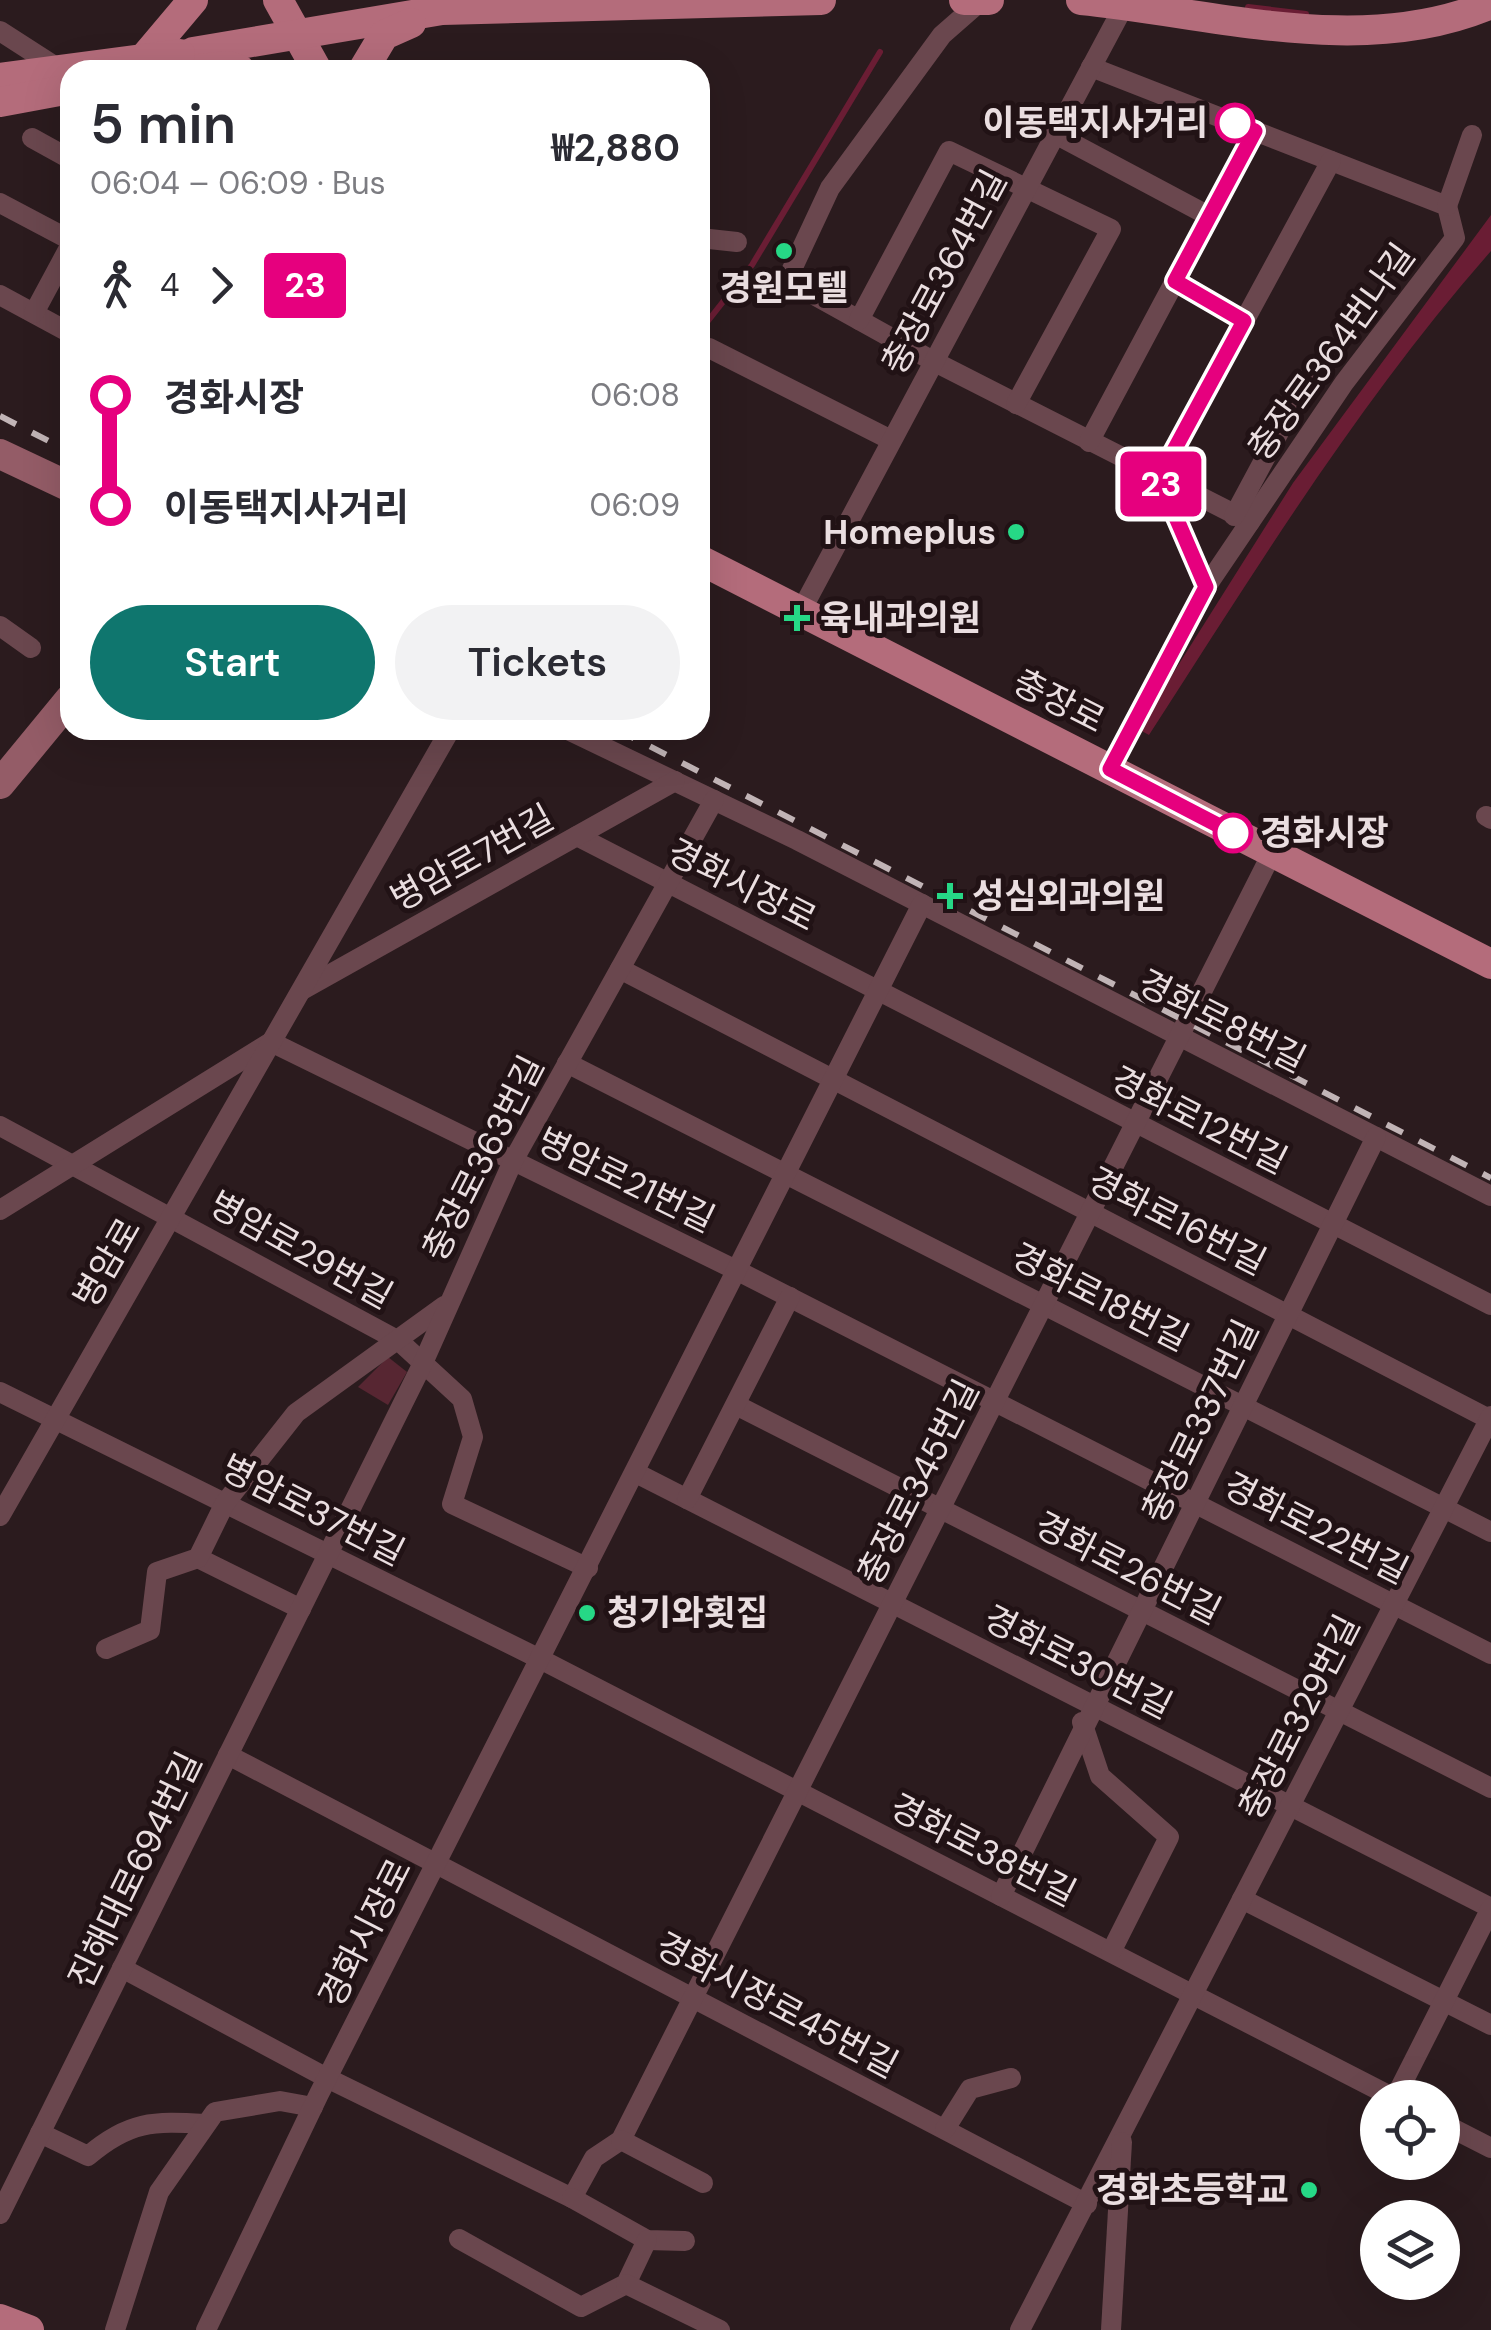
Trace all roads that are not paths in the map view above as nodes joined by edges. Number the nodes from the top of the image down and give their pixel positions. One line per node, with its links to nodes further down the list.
1 (193, 0): 13 (main road)
2 (278, 0): 12 (main road)
3 (371, 0): 10 (main road)
4 (821, 0): 10 (main road)
5 (964, 0): 6 (main road)
6 (985, 0): 40 (street)
7 (1081, 0): 8 (main road)
8 (1126, 2): 9 (main road); 17 (street, 충장로364번길)
9 (1491, 4)
10 (442, 10): 12 (main road); 16 (main road)
11 (0, 31): 18 (street)
12 (294, 32): 14 (main road); 15 (main road)
13 (153, 60)
14 (196, 60)
15 (311, 60)
16 (369, 60)
17 (1091, 67): 23 (street, 충장로364번나길); 24 (street, 충장로364번길)
18 (60, 75)
19 (0, 78): 20 (main road)
20 (60, 79)
21 (60, 81): 22 (main road)
22 (0, 102)
23 (1255, 131): 28 (street, 충장로364번나길); 32 (street)
24 (1055, 134): 29 (street, 충장로364번길); 32 (street)
25 (1472, 135): 31 (street)
26 (32, 138): 27 (street)
27 (60, 154)
28 (1331, 161): 31 (street, 충장로364번나길); 41 (street)
29 (1026, 187): 40 (street); 44 (street, 충장로364번길); 46 (street)
30 (0, 203): 33 (street)
31 (1447, 206): 52 (street, 충장로364번나길)
32 (1210, 216): 37 (street)
33 (60, 237)
34 (710, 239): 35 (street)
35 (737, 242)
36 (60, 262): 39 (street)
37 (1175, 281): 41 (street); 48 (street)
38 (0, 295): 39 (street)
39 (34, 313): 42 (street)
40 (859, 320): 44 (street)
41 (1244, 321): 50 (street)
42 (60, 327)
43 (710, 349): 47 (street)
44 (933, 362): 46 (street); 47 (street, 충장로364번길)
45 (1308, 378): 52 (street, 충장로364번나길)
46 (1016, 404): 48 (street)
47 (892, 440): 55 (street, 충장로364번길)
48 (1089, 442): 50 (street)
49 (0, 454): 51 (street)
50 (1159, 478): 52 (street); 54 (street)
51 (60, 482)
52 (1242, 520): 54 (street)
53 (710, 565): 55 (main road, 충장로)
54 (1206, 587): 61 (street)
55 (801, 611): 61 (main road, 충장로)
56 (0, 626): 57 (street)
57 (30, 648)
58 (60, 711): 63 (street)
59 (444, 740): 71 (street, 병암로)
60 (589, 740): 62 (street)
61 (1110, 769): 66 (main road, 충장로)
62 (675, 782): 64 (street); 65 (street, 병암로7번길)
63 (0, 784)
64 (714, 800): 67 (street, 충장로363번길); 68 (street)
65 (577, 836): 67 (street, 경화시장로); 71 (street, 병암로7번길)
66 (1272, 852): 69 (main road, 충장로); 73 (street, 충장로345번길)
67 (667, 883): 70 (street, 충장로363번길); 72 (street, 경화시장로)
68 (922, 904): 72 (street, 경화시장로); 73 (street, 경화로8번길)
69 (1491, 964)
70 (620, 969): 75 (street, 충장로363번길); 76 (street)
71 (300, 990): 74 (street, 병암로)
72 (878, 992): 76 (street, 경화시장로); 77 (street, 경화로12번길)
73 (1180, 1036): 77 (street, 충장로345번길); 79 (street, 경화로8번길)
74 (271, 1042): 80 (street, 병암로21번길); 81 (street, 병암로); 86 (street, 병암로)
75 (567, 1063): 80 (street, 충장로363번길); 82 (street)
76 (833, 1081): 82 (street, 경화시장로); 85 (street, 경화로16번길)
77 (1135, 1124): 85 (street, 충장로345번길); 87 (street, 경화로12번길)
78 (0, 1126): 81 (street, 병암로29번길)
79 (1376, 1137): 83 (street, 경화로8번길); 87 (street, 충장로337번길)
80 (513, 1161): 88 (street, 병암로21번길); 90 (street, 충장로363번길)
81 (74, 1165): 84 (street, 병암로); 86 (street, 병암로29번길)
82 (786, 1174): 88 (street, 경화시장로); 91 (street, 경화로18번길)
83 (1491, 1196)
84 (0, 1210)
85 (1090, 1213): 91 (street, 충장로345번길); 93 (street, 경화로16번길)
86 (171, 1216): 94 (street, 병암로29번길); 101 (street, 병암로)
87 (1333, 1224): 92 (street, 경화로12번길); 93 (street, 충장로337번길)
88 (738, 1270): 89 (street, 경화로22번길); 102 (street, 경화시장로)
89 (790, 1297): 97 (street, 경화로22번길); 98 (street)
90 (446, 1304): 94 (street); 95 (street, 충장로363번길)
91 (1043, 1305): 97 (street, 충장로345번길); 99 (street, 경화로18번길)
92 (1491, 1305)
93 (1288, 1315): 99 (street, 충장로337번길); 100 (street, 경화로16번길)
94 (400, 1341): 95 (street); 104 (street)
95 (423, 1363): 110 (street, 충장로363번길); 112 (street)
96 (0, 1392): 101 (street, 병암로37번길)
97 (994, 1402): 105 (street, 경화로22번길); 106 (street, 충장로345번길)
98 (736, 1404): 103 (street); 106 (street, 경화로26번길)
99 (1243, 1406): 105 (street, 충장로337번길); 107 (street, 경화로18번길)
100 (1490, 1418): 107 (street, 충장로329번길)
101 (54, 1421): 104 (street, 병암로37번길); 108 (street, 병암로)
102 (636, 1474): 103 (street, 경화로30번길); 112 (street, 경화시장로)
103 (687, 1499): 113 (street, 경화로30번길)
104 (226, 1503): 110 (street, 병암로37번길); 111 (street)
105 (1195, 1504): 114 (street, 경화로22번길); 116 (street, 충장로337번길)
106 (940, 1508): 113 (street, 충장로345번길); 116 (street, 경화로26번길)
107 (1443, 1508): 109 (street, 경화로18번길); 114 (street, 충장로329번길)
108 (0, 1516)
109 (1491, 1532)
110 (328, 1554): 115 (street, 진해대로694번길); 119 (street, 병암로37번길)
111 (198, 1558): 115 (street); 117 (street)
112 (588, 1568): 119 (street, 경화시장로)
113 (892, 1604): 120 (street, 경화로30번길); 126 (street, 충장로345번길)
114 (1394, 1604): 118 (street, 경화로22번길); 122 (street, 충장로329번길)
115 (301, 1609): 124 (street, 진해대로694번길)
116 (1142, 1611): 121 (street, 충장로337번길); 122 (street, 경화로26번길)
117 (106, 1648)
118 (1491, 1654)
119 (542, 1660): 126 (street, 경화로38번길); 128 (street, 경화시장로)
120 (1074, 1696): 121 (street, 경화로30번길); 123 (street)
121 (1095, 1707): 123 (street, 충장로337번길); 127 (street, 경화로30번길)
122 (1339, 1711): 125 (street, 경화로26번길); 127 (street, 충장로329번길)
123 (1084, 1728): 129 (street, 충장로337번길); 132 (street)
124 (228, 1755): 128 (street, 경화시장로45번길); 133 (street, 진해대로694번길)
125 (1491, 1788)
126 (798, 1791): 129 (street, 경화로38번길); 135 (street, 충장로345번길)
127 (1290, 1806): 130 (street, 충장로329번길); 131 (street, 경화로30번길)
128 (437, 1864): 135 (street, 경화시장로45번길); 138 (street, 경화시장로)
129 (1002, 1896): 132 (street, 경화로38번길)
130 (1242, 1899): 134 (street, 충장로329번길); 136 (street)
131 (1491, 1908): 136 (street)
132 (1111, 1952): 134 (street, 경화로38번길)
133 (122, 1968): 138 (street); 146 (street, 진해대로694번길)
134 (1193, 1994): 140 (street, 경화로38번길); 147 (street, 충장로329번길)
135 (693, 1998): 144 (street, 경화시장로45번길); 148 (street, 충장로345번길)
136 (1444, 2001): 137 (street); 141 (street)
137 (1491, 2025)
138 (327, 2078): 142 (street, 경화시장로); 151 (street)
139 (1011, 2078): 144 (street)
140 (1360, 2080)
141 (1403, 2080)
142 (312, 2107): 143 (street); 161 (street, 경화시장로)
143 (205, 2124): 146 (street); 160 (street)
144 (945, 2129): 152 (street, 경화시장로45번길)
145 (1460, 2132): 149 (street)
146 (40, 2133): 153 (street, 진해대로694번길)
147 (1122, 2134): 152 (street, 충장로329번길); 164 (street)
148 (621, 2140): 150 (street); 151 (street, 충장로345번길)
149 (1491, 2148)
150 (703, 2183)
151 (572, 2198): 155 (street)
152 (1088, 2204): 163 (street, 충장로329번길)
153 (0, 2214)
154 (459, 2239): 157 (street)
155 (647, 2240): 156 (street); 157 (street)
156 (685, 2241)
157 (626, 2284): 162 (street)
158 (0, 2319): 159 (main road)
159 (29, 2330)
160 (115, 2330)
161 (206, 2330)
162 (720, 2330)
163 (1020, 2330)
164 (1111, 2330)

